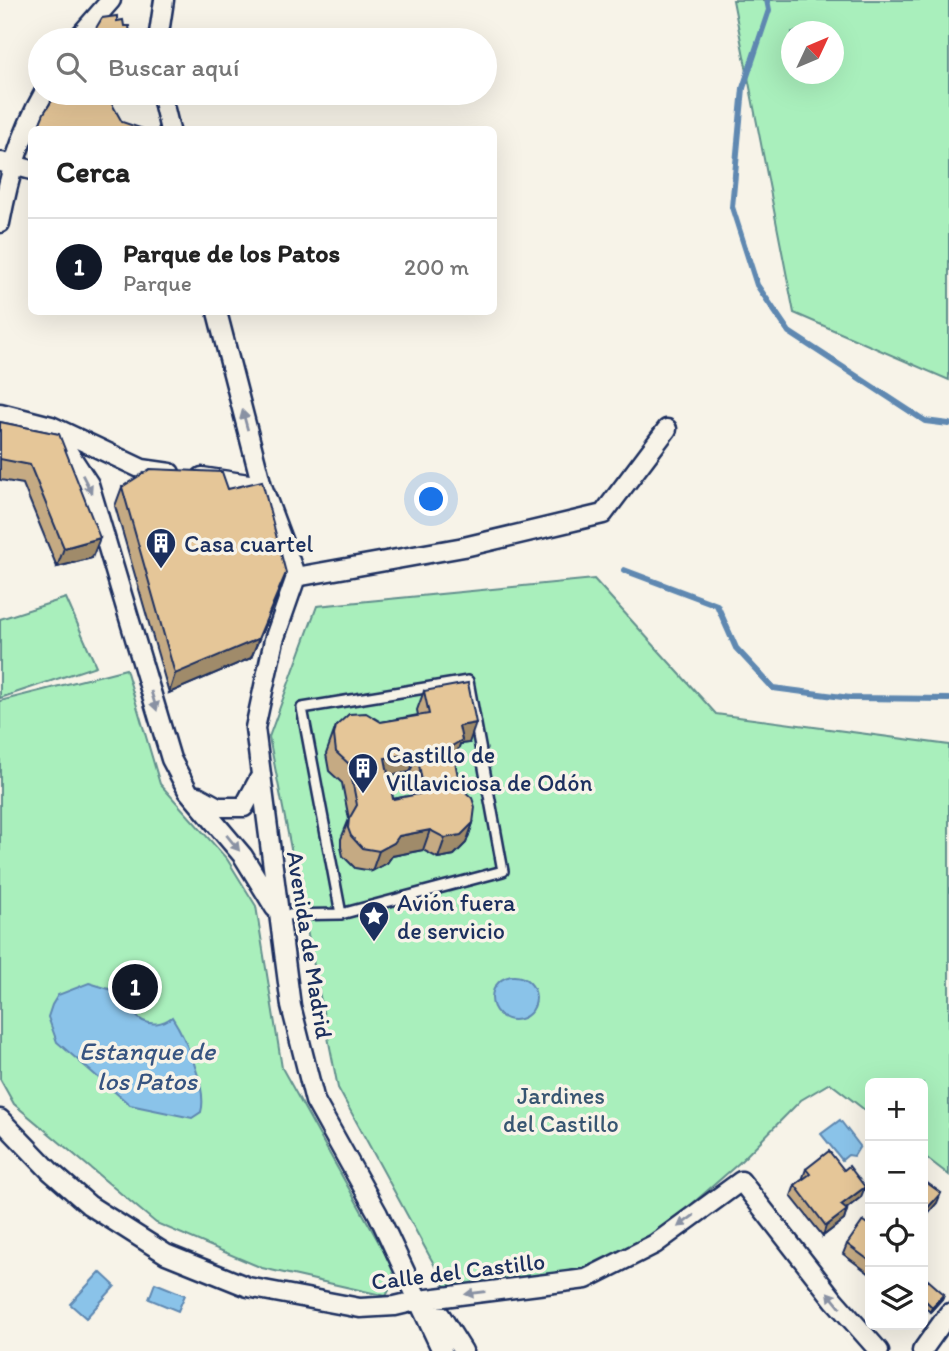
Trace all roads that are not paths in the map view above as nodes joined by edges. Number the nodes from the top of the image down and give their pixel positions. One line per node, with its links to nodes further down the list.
1 (111, 0): 3 (street)
2 (164, 0): 4 (street)
3 (86, 28)
4 (160, 28)
5 (37, 105): 8 (street)
6 (164, 105): 7 (street)
7 (169, 126)
8 (6, 163): 9 (street); 10 (street)
9 (28, 169)
10 (0, 223)
11 (217, 315): 15 (street, one-way to 11)
12 (0, 412): 13 (street)
13 (51, 426): 15 (street); 18 (street, one-way to 18)
14 (667, 429): 16 (street)
15 (262, 485): 16 (street)
16 (296, 577): 17 (street, Avenida de Madrid)
17 (260, 779): 18 (street); 20 (street, Avenida de Madrid)
18 (188, 791): 20 (street, one-way to 20)
19 (341, 914): 19 (lane); 20 (lane)
20 (279, 915): 22 (street, Avenida de Madrid)
21 (2, 1125): 22 (street, Calle del Castillo)
22 (420, 1300): 24 (street, Avenida de Madrid); 25 (street, Avenida de Madrid); 26 (street, Calle del Castillo, one-way to 22)
23 (949, 1313): 27 (street)
24 (442, 1351)
25 (463, 1351)
26 (879, 1351)
27 (922, 1351)

